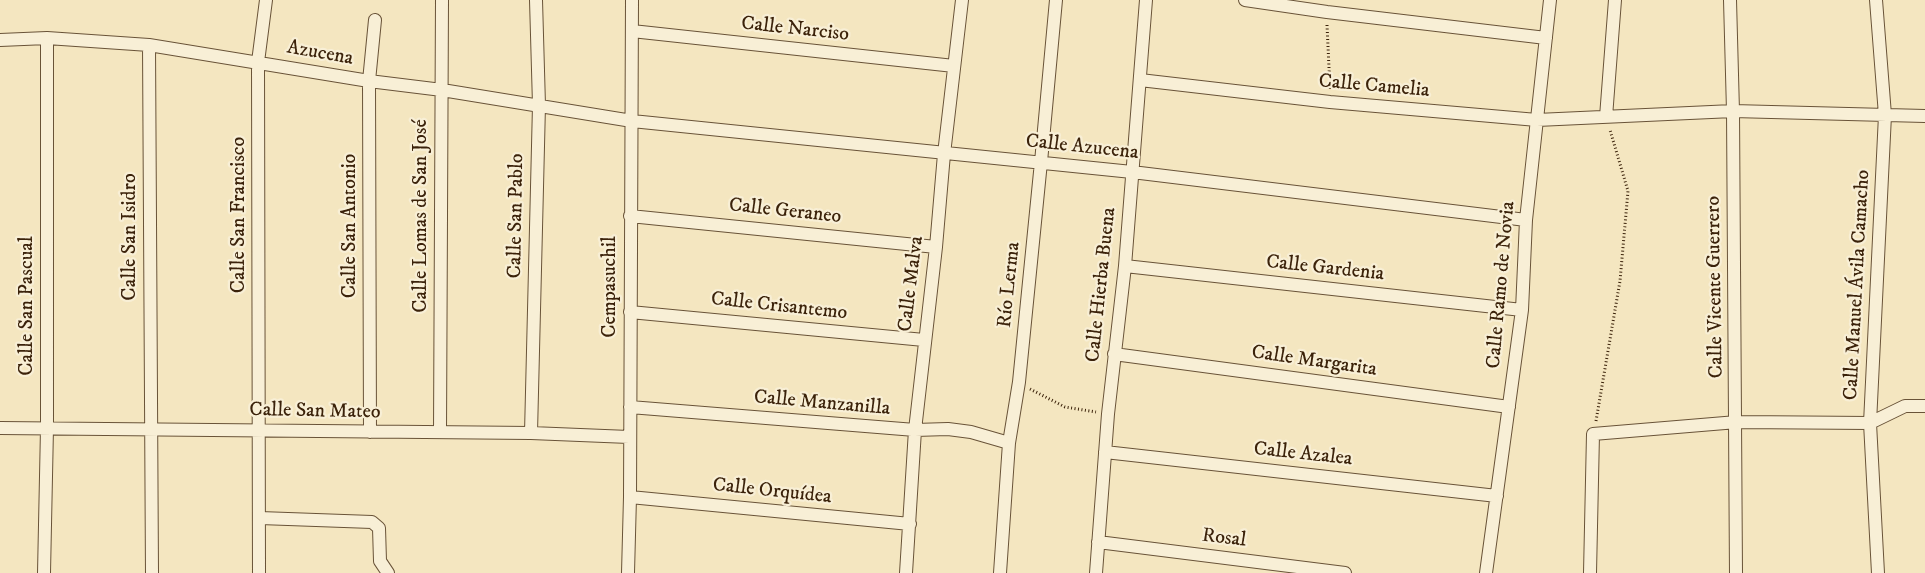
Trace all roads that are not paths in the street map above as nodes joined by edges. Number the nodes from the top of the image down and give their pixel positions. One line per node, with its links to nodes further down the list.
1 (266, 0): 19 (street, Calle San Francisco)
2 (442, 0): 23 (street, Calle Lomas de San José)
3 (536, 0): 24 (street, Calle San Pablo)
4 (632, 0): 14 (street, Cempasuchil)
5 (962, 0): 20 (street, Calle Malva)
6 (1056, 0): 32 (street, Río Lerma)
7 (1146, 0): 21 (street, Calle Hierba Buena)
8 (1245, 0): 16 (street)
9 (1550, 0): 16 (street, Calle Ramo de Novia)
10 (1616, 0): 28 (street)
11 (1730, 0): 25 (street, Calle Vicente Guerrero)
12 (1876, 0): 26 (street, Calle Manuel Ávila Camacho)
13 (375, 20): 22 (street, Calle San Antonio)
14 (632, 31): 20 (street, Calle Narciso); 30 (street, Cempasuchil)
15 (47, 38): 17 (street, Azucena); 18 (street, Azucena); 48 (street, Calle San Pascual)
16 (1546, 38): 29 (street, Calle Ramo de Novia)
17 (0, 40)
18 (149, 45): 19 (street, Azucena); 49 (street, Calle San Isidro)
19 (258, 62): 22 (street, Azucena); 50 (street, Calle San Francisco)
20 (954, 66): 31 (street, Calle Malva)
21 (1140, 80): 29 (street, Calle Camelia); 33 (street, Calle Hierba Buena)
22 (369, 82): 23 (street, Azucena); 52 (street, Calle San Antonio)
23 (442, 90): 24 (street, Azucena); 53 (street, Calle Lomas de San José)
24 (538, 106): 30 (street, Azucena); 54 (street, Calle San Pablo)
25 (1733, 111): 26 (street, Calle Camelia); 28 (street, Calle Camelia); 45 (street, Calle Vicente Guerrero)
26 (1885, 115): 27 (street, Calle Camelia); 46 (street, Calle Manuel Ávila Camacho)
27 (1925, 116)
28 (1606, 117): 29 (street, Calle Camelia)
29 (1537, 120): 35 (street, Calle Ramo de Novia)
30 (632, 121): 31 (street, Calle Azucena); 34 (street, Cempasuchil)
31 (944, 154): 32 (street, Calle Azucena); 36 (street, Calle Malva)
32 (1041, 162): 33 (street, Calle Azucena); 56 (street, Río Lerma)
33 (1132, 172): 35 (street, Calle Azucena); 37 (street, Calle Hierba Buena)
34 (630, 216): 36 (street, Calle Geraneo); 39 (street, Cempasuchil)
35 (1526, 220): 38 (street, Calle Ramo de Novia)
36 (936, 247): 40 (street, Calle Malva)
37 (1125, 266): 38 (street, Calle Gardenia); 41 (street, Calle Hierba Buena)
38 (1522, 310): 44 (street, Calle Ramo de Novia)
39 (630, 312): 40 (street, Calle Crisantemo); 43 (street, Cempasuchil)
40 (924, 340): 51 (street, Calle Malva)
41 (1114, 354): 44 (street, Calle Margarita); 57 (street, Calle Hierba Buena)
42 (1925, 406): 46 (street)
43 (630, 407): 51 (street, Calle Manzanilla); 55 (street, Cempasuchil)
44 (1509, 407): 58 (street, Calle Ramo de Novia)
45 (1737, 422): 46 (street); 73 (street); 74 (street, Calle Vicente Guerrero)
46 (1870, 422): 75 (street, Calle Manuel Ávila Camacho)
47 (0, 428): 48 (street, Calle San Mateo)
48 (47, 428): 49 (street, Calle San Mateo); 63 (street, Calle San Pascual)
49 (150, 429): 50 (street, Calle San Mateo); 64 (street, Calle San Isidro)
50 (259, 430): 52 (street, Calle San Mateo); 60 (street, Calle San Francisco)
51 (915, 430): 56 (street, Calle Manzanilla); 61 (street, Calle Malva)
52 (370, 432): 53 (street, Calle San Mateo)
53 (440, 432): 54 (street, Calle San Mateo)
54 (531, 433): 55 (street, Calle San Mateo)
55 (629, 437): 59 (street, Cempasuchil)
56 (1009, 443): 69 (street, Río Lerma)
57 (1104, 452): 58 (street, Calle Azalea); 62 (street, Calle Hierba Buena)
58 (1497, 496): 72 (street, Calle Ramo de Novia)
59 (630, 497): 61 (street, Calle Orquídea); 67 (street, Cempasuchil)
60 (260, 518): 65 (street, Calle San Francisco); 66 (street)
61 (910, 524): 68 (street, Calle Malva)
62 (1098, 542): 70 (street, Calle Hierba Buena); 71 (street, Rosal)
63 (44, 573)
64 (152, 573)
65 (260, 573)
66 (388, 573)
67 (628, 573)
68 (906, 573)
69 (1000, 573)
70 (1096, 573)
71 (1345, 573)
72 (1486, 573)
73 (1590, 573)
74 (1736, 573)
75 (1878, 573)

